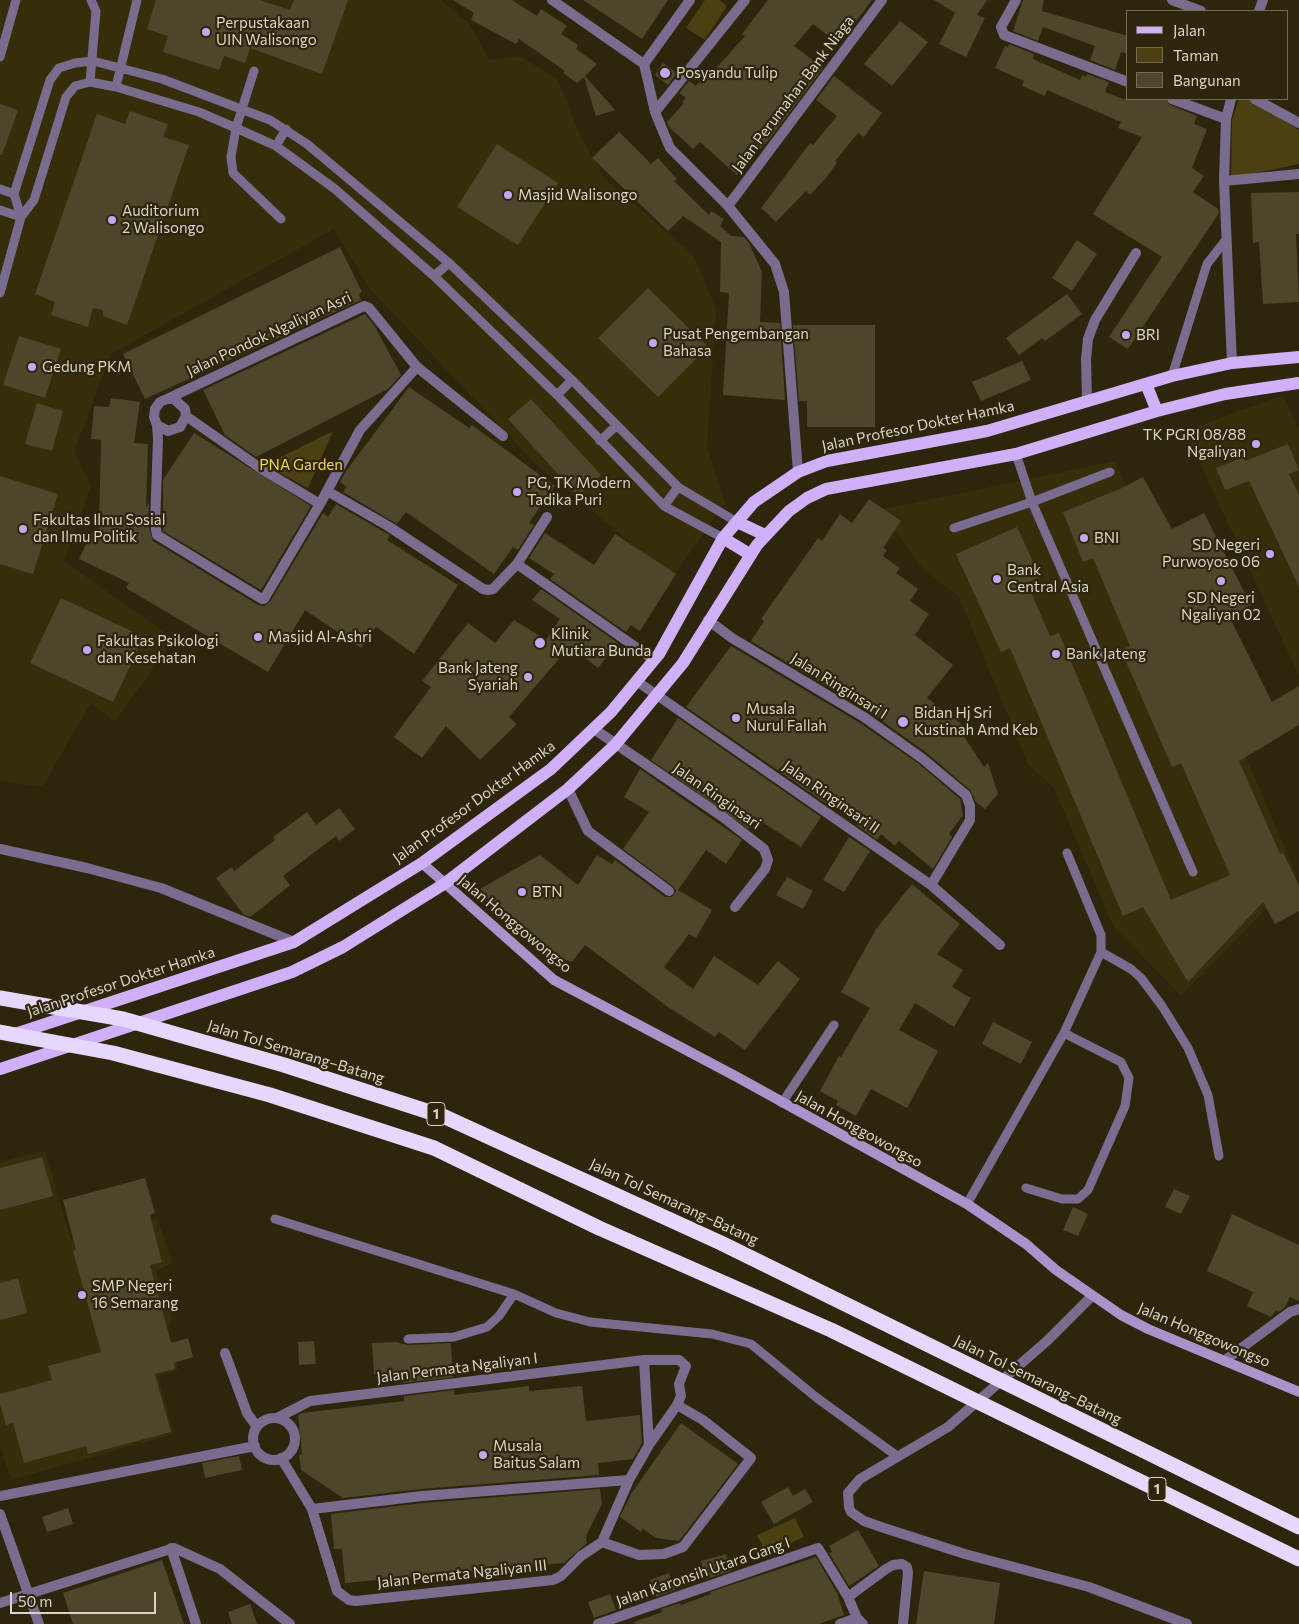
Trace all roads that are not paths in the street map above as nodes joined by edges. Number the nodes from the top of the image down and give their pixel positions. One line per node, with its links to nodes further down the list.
1 (16, 0): 11 (lane)
2 (91, 0): 12 (lane)
3 (137, 0): 14 (lane)
4 (552, 0): 13 (street)
5 (690, 0): 13 (street)
6 (745, 0): 23 (street)
7 (882, 0): 33 (street, Jalan Perumahan Bank Niaga)
8 (1016, 0): 16 (street)
9 (1172, 0): 10 (street)
10 (1198, 10)
11 (0, 58)
12 (93, 61): 14 (lane); 17 (lane); 32 (lane)
13 (644, 64): 23 (street)
14 (122, 68): 18 (lane); 22 (lane)
15 (254, 71): 22 (lane)
16 (1126, 81)
17 (90, 82): 18 (lane); 35 (lane)
18 (116, 86): 26 (lane)
19 (1175, 100): 24 (street)
20 (1231, 100): 24 (street)
21 (1257, 100): 25 (street)
22 (243, 110): 26 (lane); 27 (lane)
23 (655, 112): 33 (street)
24 (1226, 119): 30 (street)
25 (1299, 123)
26 (236, 128): 28 (lane); 36 (lane)
27 (286, 129): 28 (lane); 40 (lane)
28 (276, 146): 41 (lane)
29 (1299, 174): 30 (street)
30 (1224, 181): 37 (street)
31 (0, 188): 32 (lane)
32 (14, 194): 35 (lane)
33 (728, 206): 60 (street)
34 (0, 210): 35 (lane)
35 (21, 217): 39 (lane)
36 (280, 219)
37 (1225, 241): 44 (street); 46 (lane)
38 (1136, 253): 52 (street)
39 (4, 262): 42 (lane)
40 (449, 263): 41 (lane); 47 (lane)
41 (434, 276): 50 (lane)
42 (0, 293)
43 (1299, 357): 44 (main road, Jalan Profesor Dokter Hamka)
44 (1232, 363): 46 (main road, Jalan Profesor Dokter Hamka)
45 (417, 368): 51 (street, Jalan Pondok Ngaliyan Asri); 57 (street, Jalan Pondok Ngaliyan Asri); 63 (street)
46 (1172, 376): 49 (main road, Jalan Profesor Dokter Hamka)
47 (572, 380): 50 (lane); 56 (lane)
48 (1299, 383): 53 (main road)
49 (1146, 384): 52 (main road, Jalan Profesor Dokter Hamka); 53 (main road)
50 (557, 396): 58 (lane)
51 (167, 399): 54 (street); 55 (street)
52 (1087, 401): 60 (main road, Jalan Profesor Dokter Hamka)
53 (1157, 411): 59 (main road)
54 (186, 416): 55 (street); 65 (street)
55 (157, 424): 65 (street)
56 (616, 425): 58 (lane); 62 (lane)
57 (502, 436)
58 (600, 441): 66 (lane)
59 (1016, 454): 64 (lane); 70 (main road)
60 (798, 472): 68 (main road, Jalan Profesor Dokter Hamka)
61 (1110, 472): 64 (lane)
62 (678, 487): 66 (lane); 68 (lane)
63 (328, 491): 65 (street); 73 (street)
64 (1032, 502): 69 (lane); 84 (lane)
65 (320, 504)
66 (664, 506): 71 (lane)
67 (547, 517): 73 (street)
68 (737, 522): 70 (main road); 71 (main road, Jalan Profesor Dokter Hamka)
69 (954, 528)
70 (764, 535): 72 (main road)
71 (724, 538): 72 (main road); 75 (main road, Jalan Profesor Dokter Hamka)
72 (750, 555): 74 (main road)
73 (517, 564): 75 (street)
74 (708, 620): 77 (main road); 86 (street, Jalan Ringinsari I)
75 (654, 660): 76 (main road, Jalan Profesor Dokter Hamka)
76 (638, 682): 77 (street, Jalan Ringinsari II); 78 (main road, Jalan Profesor Dokter Hamka)
77 (657, 695): 79 (main road); 86 (street, Jalan Ringinsari II)
78 (594, 729): 79 (street, Jalan Ringinsari); 83 (main road, Jalan Profesor Dokter Hamka)
79 (615, 745): 80 (main road); 88 (street, Jalan Ringinsari)
80 (568, 789): 85 (main road); 87 (street)
81 (0, 849): 89 (street)
82 (1068, 853): 91 (lane)
83 (422, 863): 85 (street, Jalan Honggowongso); 89 (main road, Jalan Profesor Dokter Hamka)
84 (1193, 872)
85 (444, 884): 97 (main road); 98 (street, Jalan Honggowongso)
86 (931, 885): 90 (street, Jalan Ringinsari II)
87 (669, 891)
88 (735, 907)
89 (294, 942): 96 (main road, Jalan Profesor Dokter Hamka)
90 (1000, 945)
91 (1100, 952): 95 (lane); 99 (lane)
92 (0, 998): 122 (highway, Jalan Tol Semarang–Batang / 1)
93 (834, 1025): 98 (lane)
94 (0, 1032): 125 (highway, 1)
95 (1064, 1033): 100 (lane); 101 (lane)
96 (0, 1039)
97 (0, 1069)
98 (782, 1103): 101 (street, Jalan Honggowongso)
99 (1218, 1156)
100 (1026, 1188)
101 (967, 1204): 104 (street, Jalan Honggowongso)
102 (275, 1219): 103 (lane)
103 (514, 1294): 106 (lane); 116 (lane)
104 (1092, 1296): 109 (street, Jalan Honggowongso); 116 (street)
105 (1299, 1309): 109 (street)
106 (408, 1339)
107 (225, 1353): 113 (street)
108 (644, 1360): 111 (street, Jalan Permata Ngaliyan I); 112 (street, Jalan Permata Ngaliyan I); 114 (street)
109 (1224, 1361): 110 (street, Jalan Honggowongso)
110 (1299, 1392)
111 (677, 1405): 114 (street, Jalan Permata Ngaliyan I); 123 (street)
112 (277, 1418): 113 (street); 117 (street)
113 (257, 1427): 115 (street)
114 (649, 1445): 118 (street, Jalan Permata Ngaliyan I)
115 (255, 1446): 117 (street); 119 (street)
116 (897, 1456): 136 (street)
117 (281, 1458): 120 (street)
118 (629, 1480): 120 (street); 123 (street)
119 (0, 1496)
120 (312, 1509): 123 (street, Jalan Permata Ngaliyan III)
121 (0, 1514): 126 (street)
122 (1299, 1527)
123 (602, 1542)
124 (171, 1548): 126 (street); 131 (street); 132 (street)
125 (1299, 1559)
126 (28, 1594): 128 (street); 130 (street)
127 (848, 1597): 129 (street); 133 (street, Jalan Karonsih Utara Gang I); 135 (street)
128 (0, 1603)
129 (860, 1621): 134 (street)
130 (39, 1624)
131 (196, 1624)
132 (290, 1624)
133 (598, 1624)
134 (840, 1624)
135 (903, 1624)
136 (1187, 1624)

